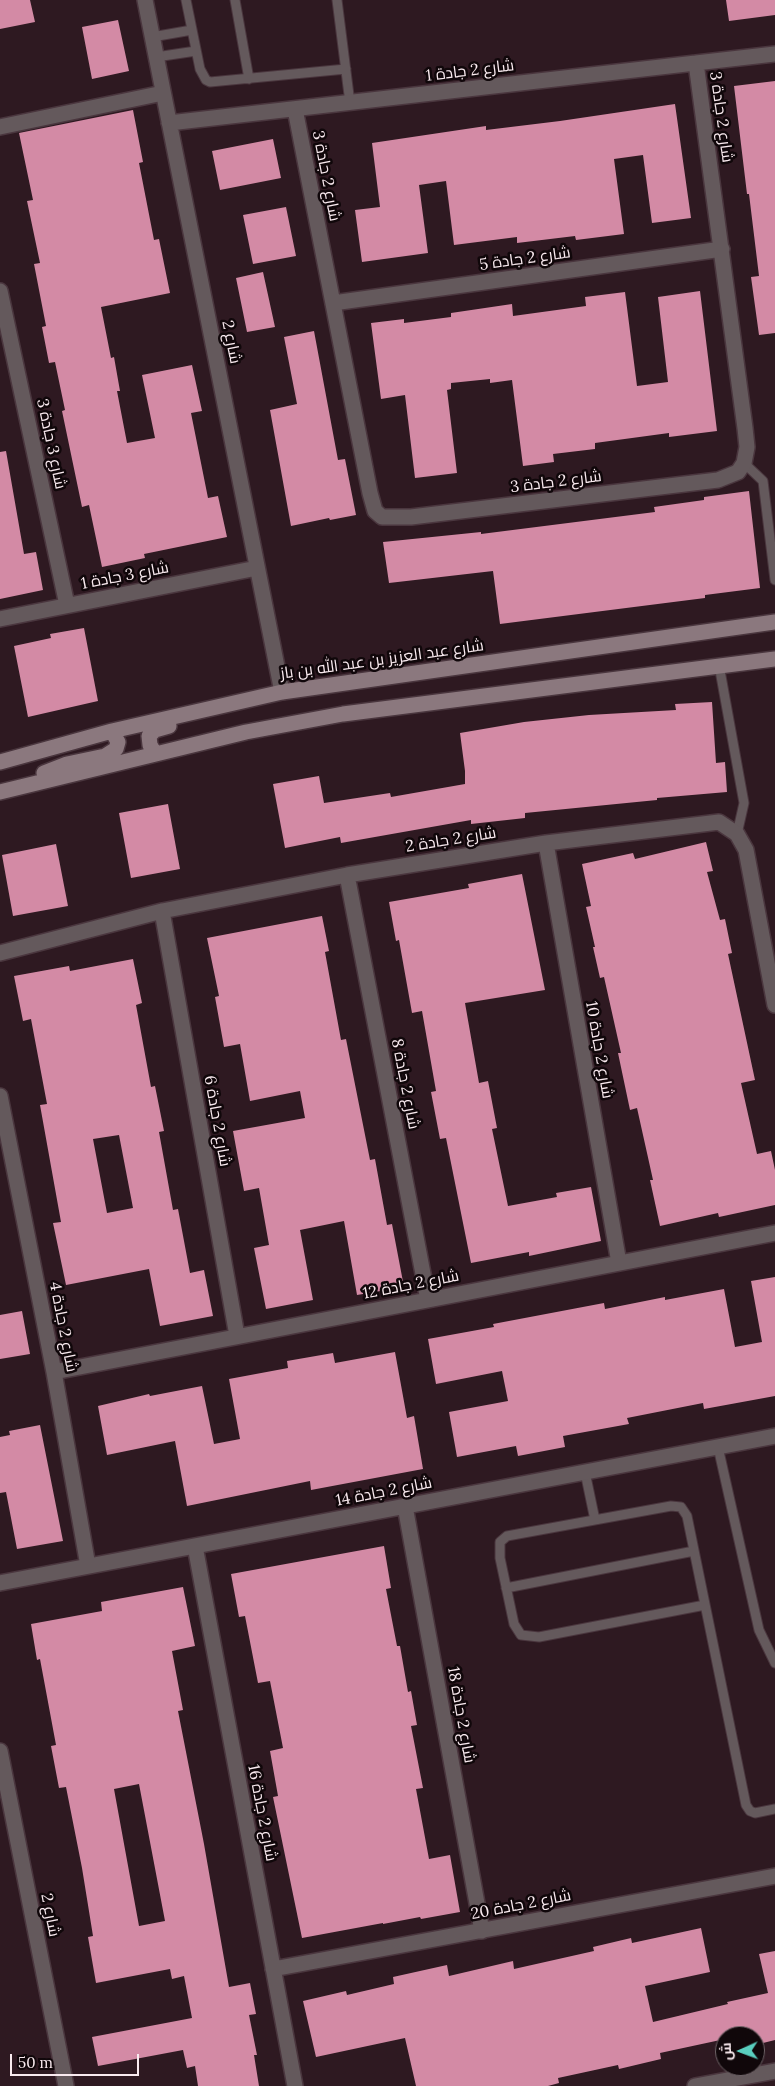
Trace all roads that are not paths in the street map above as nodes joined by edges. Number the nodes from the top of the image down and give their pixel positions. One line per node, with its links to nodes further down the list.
1 (145, 0): 6 (street, شارع 2)
2 (186, 0): 5 (lane)
3 (235, 0): 12 (lane)
4 (337, 0): 11 (lane)
5 (192, 30): 6 (lane); 7 (lane)
6 (152, 36): 9 (street, شارع 2)
7 (196, 51): 9 (lane); 12 (lane)
8 (775, 54): 10 (street, شارع 2 جادة 1)
9 (156, 57): 13 (street, شارع 2)
10 (696, 63): 14 (street, شارع 2 جادة 1); 18 (street, شارع 2 جادة 3)
11 (346, 69): 12 (lane); 14 (lane)
12 (249, 78)
13 (163, 92): 16 (street, شارع 2); 17 (street)
14 (350, 103): 15 (street, شارع 2 جادة 1)
15 (295, 109): 16 (street, شارع 2 جادة 1); 20 (street, شارع 2 جادة 3)
16 (169, 123): 22 (street, شارع 2)
17 (0, 127)
18 (722, 249): 20 (street, شارع 2 جادة 5); 21 (street, شارع 2 جادة 3)
19 (0, 291): 24 (street, شارع 3 جادة 3)
20 (333, 303): 21 (street, شارع 2 جادة 3)
21 (744, 463): 23 (lane)
22 (258, 568): 24 (street, شارع 3 جادة 1); 29 (street, شارع 2)
23 (775, 580)
24 (67, 605): 25 (street, شارع 3 جادة 1)
25 (0, 619)
26 (775, 622): 29 (street, شارع عبد العزيز بن عبد الله بن باز)
27 (775, 659): 28 (street)
28 (719, 666): 32 (street); 36 (lane)
29 (282, 692): 30 (street, شارع عبد العزيز بن عبد الله بن باز)
30 (205, 711): 31 (street, شارع عبد العزيز بن عبد الله بن باز); 32 (street)
31 (112, 731): 33 (street, شارع عبد العزيز بن عبد الله بن باز); 34 (street)
32 (155, 754): 34 (street)
33 (0, 762)
34 (29, 785): 35 (street)
35 (0, 792)
36 (737, 834): 37 (street, شارع 2 جادة 2); 41 (street)
37 (546, 843): 38 (street, شارع 2 جادة 2); 44 (street, شارع 2 جادة 10)
38 (348, 875): 39 (street, شارع 2 جادة 2); 45 (street, شارع 2 جادة 8)
39 (162, 911): 40 (street, شارع 2 جادة 2); 46 (street, شارع 2 جادة 6)
40 (0, 953)
41 (775, 1005)
42 (0, 1096): 47 (street, شارع 2 جادة 4)
43 (775, 1233): 44 (street, شارع 2 جادة 12)
44 (619, 1263): 45 (street, شارع 2 جادة 12)
45 (428, 1300): 46 (street, شارع 2 جادة 12)
46 (237, 1336): 47 (street, شارع 2 جادة 12)
47 (54, 1372): 55 (street, شارع 2 جادة 4)
48 (775, 1436): 49 (street, شارع 2 جادة 14)
49 (718, 1447): 50 (street, شارع 2 جادة 14); 59 (lane)
50 (585, 1472): 51 (street, شارع 2 جادة 14); 52 (lane)
51 (405, 1506): 53 (street, شارع 2 جادة 14); 64 (street, شارع 2 جادة 18)
52 (595, 1520): 54 (lane); 57 (lane)
53 (195, 1546): 55 (street, شارع 2 جادة 14); 65 (street, شارع 2 جادة 16)
54 (694, 1551): 57 (lane); 58 (lane)
55 (88, 1566): 56 (street, شارع 2 جادة 14)
56 (0, 1583)
57 (506, 1588): 58 (lane)
58 (705, 1605): 62 (lane)
59 (775, 1663)
60 (0, 1751): 61 (street, شارع 2)
61 (5, 1800): 67 (street, شارع 2)
62 (775, 1809)
63 (775, 1876): 64 (street, شارع 2 جادة 20)
64 (482, 1931): 65 (street, شارع 2 جادة 20)
65 (273, 1970): 68 (street, شارع 2 جادة 16)
66 (775, 2071): 69 (street)
67 (66, 2086)
68 (295, 2086)
69 (695, 2086)

